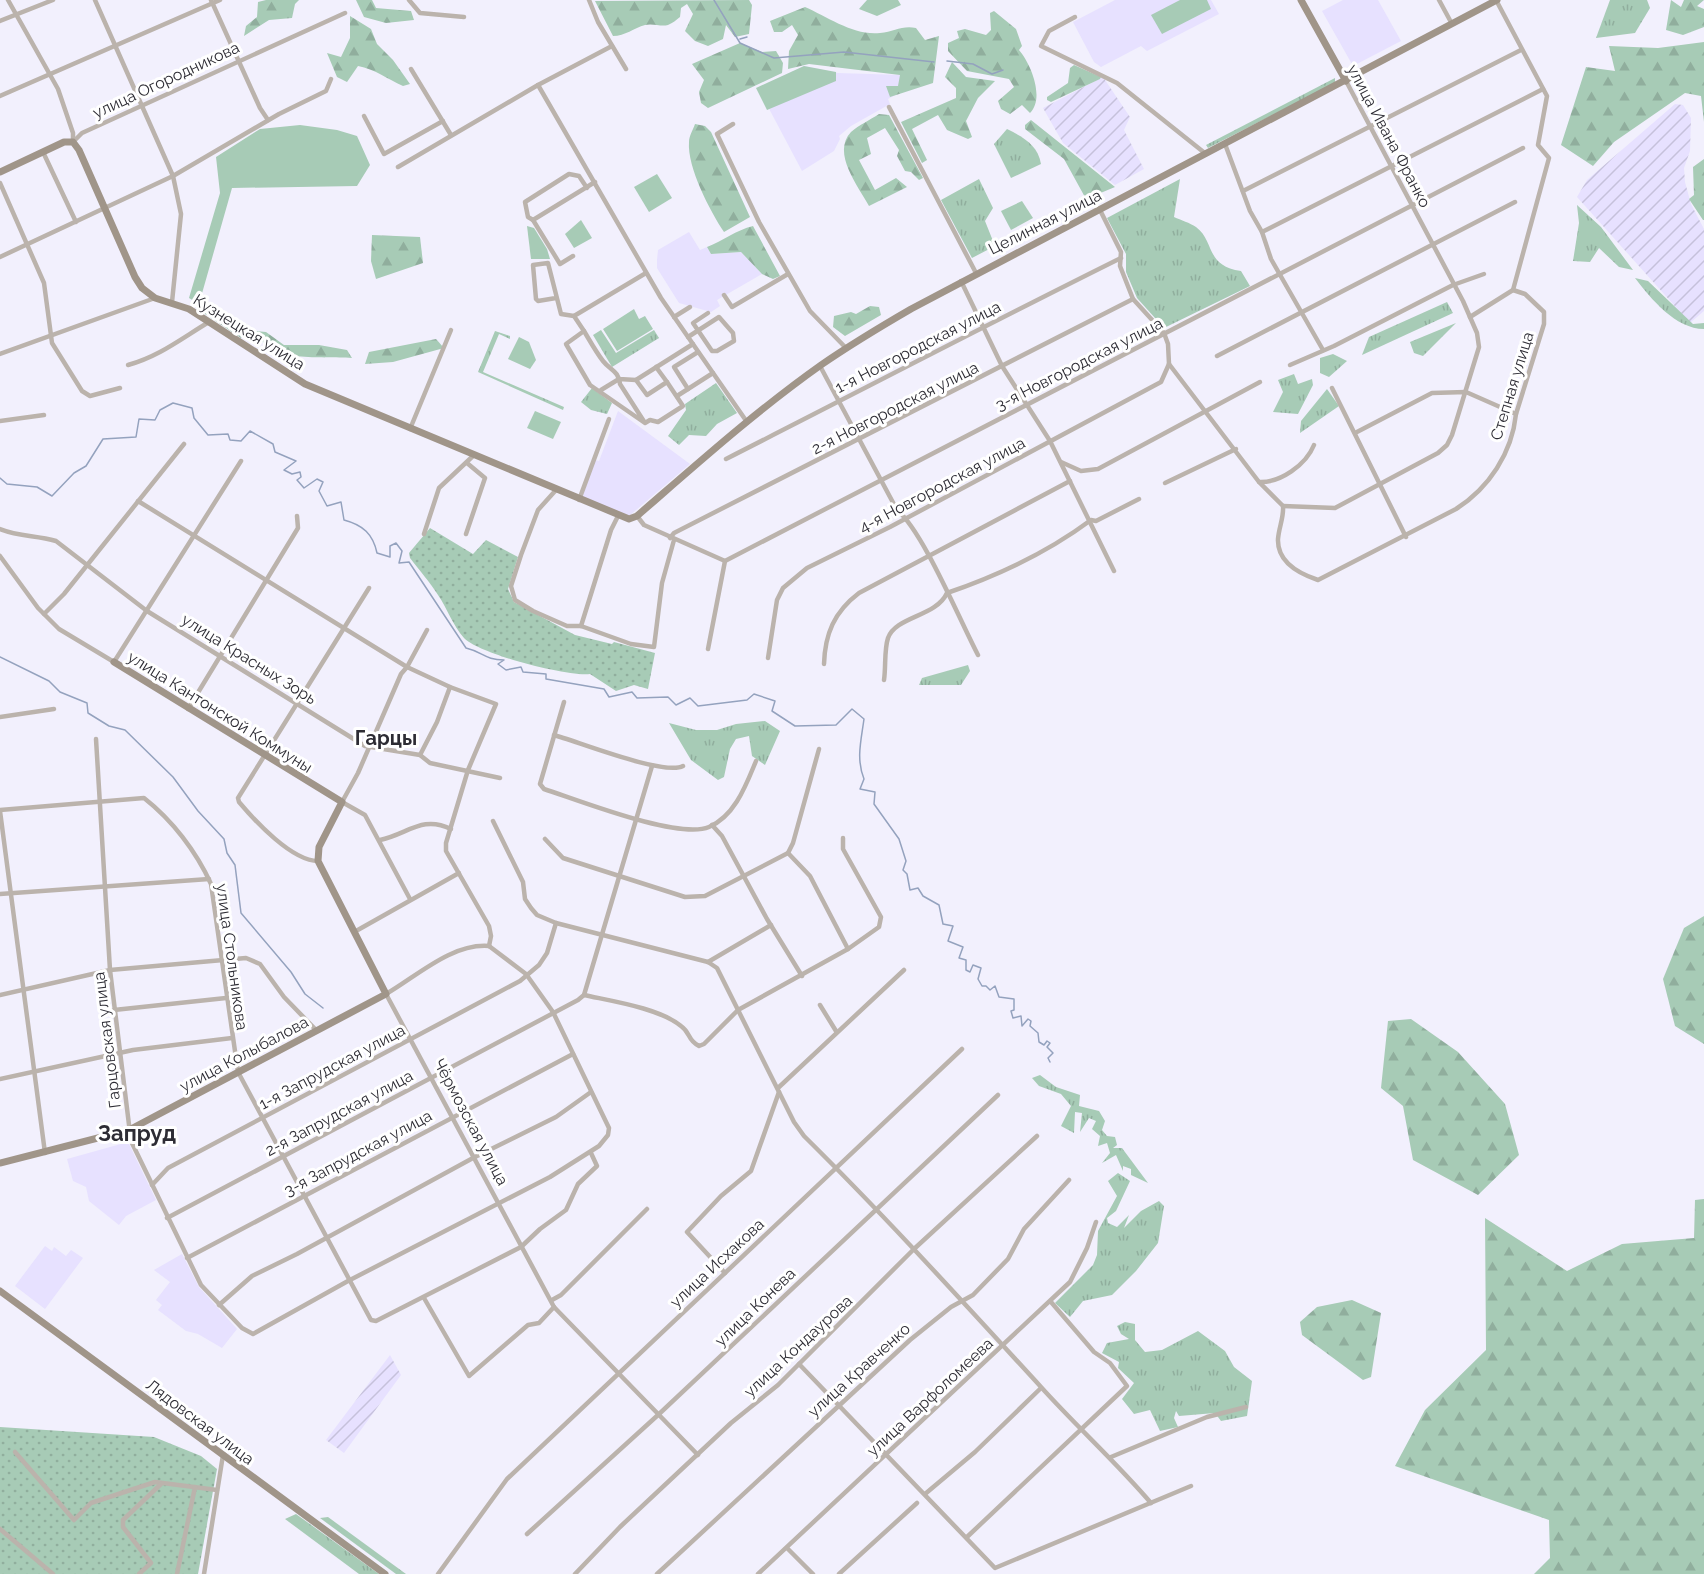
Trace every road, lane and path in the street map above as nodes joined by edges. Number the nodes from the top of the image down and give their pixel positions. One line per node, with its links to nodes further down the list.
1 (8, 0): 12 (street)
2 (52, 0): 12 (street)
3 (95, 0): 17 (street)
4 (220, 0): 10 (street)
5 (409, 0): 13 (street)
6 (590, 0): 18 (street)
7 (1300, 0): 25 (main road, улица Ивана Франко)
8 (1439, 0): 16 (street)
9 (1496, 0): 16 (main road, Целинная улица); 19 (street)
10 (212, 2): 17 (street); 20 (street)
11 (345, 13): 20 (street, улица Огородникова)
12 (16, 14): 15 (street); 23 (street)
13 (464, 17)
14 (1075, 17): 41 (street)
15 (0, 21)
16 (1452, 24): 25 (main road, Целинная улица)
17 (115, 45): 23 (street); 29 (street)
18 (612, 46): 22 (street); 26 (street)
19 (1521, 50): 27 (street); 35 (street)
20 (239, 62): 29 (street, улица Огородникова); 32 (street)
21 (411, 69): 33 (street)
22 (626, 69)
23 (50, 74): 28 (street); 37 (street)
24 (331, 79): 32 (street)
25 (1346, 81): 35 (street, улица Ивана Франко); 38 (main road, Целинная улица)
26 (538, 86): 36 (street); 46 (street)
27 (1544, 89): 42 (street); 69 (street)
28 (0, 96)
29 (143, 106): 37 (street, улица Огородникова); 45 (street)
30 (889, 107): 63 (street)
31 (364, 116): 33 (street)
32 (268, 120): 45 (street)
33 (443, 121): 36 (street)
34 (734, 124): 65 (street)
35 (1371, 127): 42 (street, улица Ивана Франко); 49 (street)
36 (451, 135): 43 (street)
37 (73, 142): 40 (main road, улица Огородникова); 52 (main road)
38 (1224, 144): 41 (main road, Целинная улица); 49 (street)
39 (1523, 148): 51 (street, 3-я Новгородская улица)
40 (43, 152): 44 (main road, улица Огородникова); 55 (street)
41 (1206, 154): 53 (main road, Целинная улица)
42 (1391, 166): 51 (street, улица Ивана Франко); 56 (street)
43 (398, 167)
44 (0, 172)
45 (174, 176): 52 (street); 74 (street)
46 (595, 182): 48 (street); 62 (street)
47 (0, 183): 57 (street)
48 (587, 188): 54 (street); 54 (street)
49 (1243, 191): 56 (street)
50 (1515, 202): 58 (street)
51 (1411, 206): 58 (street, улица Ивана Франко); 64 (street, 3-я Новгородская улица)
52 (106, 210): 55 (street); 71 (main road)
53 (1100, 210): 61 (street); 63 (main road, Целинная улица)
54 (533, 220): 59 (street)
55 (76, 222): 57 (street)
56 (1262, 232): 64 (street)
57 (27, 244): 60 (street); 87 (street)
58 (1433, 245): 68 (street, улица Ивана Франко); 76 (street)
59 (573, 256)
60 (0, 257)
61 (1121, 258): 73 (street); 82 (street, 1-я Новгородская улица)
62 (646, 273): 78 (street); 79 (street)
63 (976, 273): 67 (main road, Целинная улица)
64 (1281, 273): 76 (street); 86 (street, 3-я Новгородская улица)
65 (788, 274): 70 (street); 90 (street)
66 (1484, 274): 68 (street)
67 (961, 280): 82 (street); 90 (main road, Целинная улица)
68 (1453, 285): 80 (street, улица Ивана Франко); 91 (street)
69 (1513, 290): 80 (street); 115 (street, Степная улица)
70 (724, 296)
71 (155, 298): 74 (main road, Кузнецкая улица); 87 (street)
72 (556, 298): 72 (street); 78 (street)
73 (1133, 299): 86 (street); 99 (street, 2-я Новгородская улица)
74 (172, 302): 81 (main road, Кузнецкая улица)
75 (690, 307): 79 (street)
76 (1302, 311): 91 (street); 94 (street)
77 (708, 313): 84 (street)
78 (574, 316): 85 (street)
79 (674, 317): 88 (street)
80 (1470, 317): 110 (street, улица Ивана Франко)
81 (209, 322): 96 (street); 121 (main road, Кузнецкая улица)
82 (986, 327): 99 (street); 112 (street, 1-я Новгородская улица)
83 (451, 330): 121 (street)
84 (698, 331): 84 (street); 88 (street)
85 (584, 332): 102 (street); 109 (street)
86 (1164, 333): 95 (street); 113 (street, 3-я Новгородская улица)
87 (50, 334): 93 (street); 106 (street)
88 (688, 337): 89 (street)
89 (693, 344): 92 (street); 100 (street)
90 (846, 348): 98 (main road, Целинная улица)
91 (1323, 351): 97 (street)
92 (698, 352): 101 (street); 108 (street)
93 (0, 354)
94 (1217, 356)
95 (1169, 364): 114 (street); 124 (street, 4-я Новгородская улица)
96 (128, 365)
97 (1290, 365)
98 (820, 366): 112 (street); 119 (main road, Целинная улица)
99 (1002, 366): 113 (street); 123 (street, 2-я Новгородская улица)
100 (656, 367): 103 (street); 104 (street)
101 (713, 374): 108 (street); 119 (street)
102 (619, 379): 103 (street); 109 (street); 120 (street)
103 (636, 380): 104 (street)
104 (667, 382): 111 (street)
105 (1260, 382): 114 (street)
106 (120, 388)
107 (1332, 388): 122 (street)
108 (688, 389): 111 (street)
109 (601, 390): 120 (street)
110 (1466, 392): 115 (street); 122 (street); 137 (street, улица Ивана Франко)
111 (677, 396): 120 (street)
112 (838, 401): 123 (street); 129 (street, 1-я Новгородская улица)
113 (1026, 405): 124 (street); 133 (street, 3-я Новгородская улица)
114 (1205, 412): 127 (street); 131 (street)
115 (1516, 414): 152 (street, Степная улица)
116 (44, 415): 118 (street)
117 (609, 419): 140 (street)
118 (0, 421)
119 (747, 422): 145 (main road, Целинная улица)
120 (645, 423)
121 (410, 429): 128 (main road, Кузнецкая улица)
122 (1355, 434): 137 (street)
123 (859, 441): 133 (street); 153 (street, 2-я Новгородская улица)
124 (1050, 441): 131 (street); 146 (street, 4-я Новгородская улица)
125 (184, 444): 141 (street)
126 (1314, 445): 135 (street)
127 (1236, 449): 135 (street); 136 (street)
128 (473, 456): 132 (street); 138 (main road, Кузнецкая улица)
129 (726, 459)
130 (241, 461): 151 (street)
131 (1061, 462): 134 (street)
132 (468, 464): 149 (street); 150 (street)
133 (880, 480): 146 (street); 156 (street, 3-я Новгородская улица)
134 (1070, 481): 147 (street); 154 (street)
135 (1258, 482): 142 (street)
136 (1165, 483)
137 (1380, 484): 142 (street, улица Ивана Франко); 152 (street)
138 (556, 490): 140 (main road, Кузнецкая улица); 164 (street)
139 (1139, 499): 147 (street)
140 (579, 500): 144 (main road, Кузнецкая улица)
141 (138, 501): 151 (street); 157 (street)
142 (1283, 506): 152 (street, Степная улица)
143 (297, 516): 159 (street)
144 (618, 516): 145 (main road, Кузнецкая улица); 164 (street)
145 (637, 516): 153 (street)
146 (906, 517): 154 (street); 170 (street, 4-я Новгородская улица)
147 (1091, 520): 158 (street); 161 (street)
148 (0, 529): 157 (street, улица Красных Зорь)
149 (424, 534)
150 (466, 534)
151 (192, 536): 159 (street); 162 (street)
152 (1407, 537)
153 (672, 539): 156 (street); 164 (street)
154 (927, 555): 161 (street); 172 (street)
155 (0, 556): 163 (street, улица Кантонской Коммуны)
156 (725, 561): 167 (street)
157 (87, 566): 162 (street, улица Красных Зорь); 163 (street)
158 (1114, 571)
159 (268, 582): 165 (street); 169 (street)
160 (369, 588): 165 (street)
161 (947, 593): 168 (street); 174 (street)
162 (147, 611): 169 (street, улица Красных Зорь); 171 (street)
163 (44, 614): 171 (street, улица Кантонской Коммуны)
164 (581, 626)
165 (344, 627): 173 (street); 177 (street)
166 (427, 630): 173 (street)
167 (708, 649)
168 (978, 655)
169 (222, 656): 177 (street, улица Красных Зорь); 178 (street)
170 (768, 658)
171 (114, 663): 178 (main road, улица Кантонской Коммуны)
172 (824, 664)
173 (407, 667): 175 (street); 183 (street)
174 (884, 680)
175 (450, 687): 185 (street); 190 (street)
176 (564, 702): 181 (street)
177 (296, 703): 183 (street, улица Красных Зорь); 186 (street)
178 (188, 709): 186 (main road, улица Кантонской Коммуны)
179 (54, 710): 180 (street)
180 (0, 717)
181 (554, 735): 188 (street); 195 (street)
182 (96, 739): 192 (street, Гарцовская улица)
183 (370, 747): 185 (street, улица Красных Зорь); 193 (street)
184 (819, 749): 202 (street)
185 (420, 755): 190 (street, улица Красных Зорь)
186 (264, 756): 193 (main road, улица Кантонской Коммуны); 203 (street)
187 (756, 761): 197 (street)
188 (652, 766): 189 (street); 195 (street)
189 (683, 766)
190 (468, 770): 191 (street, улица Красных Зорь); 198 (street)
191 (500, 778)
192 (100, 801): 194 (street, улица Стольникова); 207 (street, улица Стольникова); 208 (street, Гарцовская улица)
193 (342, 802): 201 (street, улица Кантонской Коммуны); 203 (main road)
194 (0, 810): 209 (street)
195 (638, 819): 197 (street); 205 (street)
196 (493, 821): 212 (street)
197 (712, 825): 206 (street)
198 (451, 829): 201 (street); 204 (street)
199 (843, 838): 217 (street)
200 (545, 839): 205 (street)
201 (380, 840): 211 (street, улица Кантонской Коммуны)
202 (788, 853): 206 (street); 217 (street)
203 (318, 861): 214 (main road, Чёрмозская улица)
204 (459, 873): 211 (street); 216 (street)
205 (620, 876): 206 (street); 215 (street)
206 (743, 876): 213 (street)
207 (209, 879): 208 (street); 218 (street, улица Стольникова)
208 (105, 886): 209 (street); 220 (street, Гарцовская улица)
209 (11, 893): 210 (street); 224 (street)
210 (0, 894)
211 (410, 900): 214 (street)
212 (556, 922): 215 (street); 222 (street, 1-я Запрудская улица)
213 (771, 925): 219 (street); 223 (street)
214 (356, 931): 225 (main road, Чёрмозская улица)
215 (601, 933): 219 (street); 227 (street)
216 (489, 946): 222 (street); 225 (street, улица Колыбалова)
217 (848, 949): 223 (street)
218 (220, 958): 220 (street); 228 (street, улица Стольникова); 233 (street)
219 (708, 962): 231 (street)
220 (110, 970): 224 (street); 230 (street, Гарцовская улица)
221 (904, 970): 234 (street)
222 (526, 974): 232 (street); 236 (street, 1-я Запрудская улица)
223 (801, 976): 231 (street)
224 (23, 989): 226 (street); 240 (street)
225 (386, 994): 233 (main road, улица Колыбалова); 236 (street, Чёрмозская улица)
226 (0, 995)
227 (584, 995): 231 (street); 232 (street, 2-я Запрудская улица)
228 (226, 998): 230 (street); 235 (street, улица Стольникова)
229 (820, 1005): 234 (street)
230 (114, 1010): 238 (street, Гарцовская улица)
231 (738, 1010): 244 (street)
232 (554, 1012): 239 (street); 242 (street, 2-я Запрудская улица)
233 (317, 1031): 241 (main road, улица Колыбалова)
234 (836, 1031): 244 (street)
235 (232, 1038): 238 (street); 241 (street, улица Стольникова)
236 (411, 1038): 242 (street, Чёрмозская улица); 248 (street, 1-я Запрудская улица)
237 (962, 1049): 256 (street, улица Исхакова)
238 (120, 1052): 240 (street); 249 (street, Гарцовская улица)
239 (573, 1054): 245 (street); 247 (street, 3-я Запрудская улица)
240 (33, 1071): 243 (street); 251 (street)
241 (238, 1072): 248 (street, улица Стольникова); 249 (main road, улица Колыбалова)
242 (432, 1077): 247 (street, Чёрмозская улица); 253 (street, 2-я Запрудская улица)
243 (0, 1079)
244 (778, 1090): 256 (street); 269 (street)
245 (591, 1092): 252 (street); 254 (street)
246 (998, 1095): 261 (street, улица Конева)
247 (454, 1116): 254 (street, Чёрмозская улица); 259 (street, 3-я Запрудская улица)
248 (262, 1118): 253 (street, улица Стольникова); 258 (street, 1-я Запрудская улица)
249 (129, 1130): 251 (main road, улица Колыбалова); 258 (street, Гарцовская улица)
250 (1037, 1136): 267 (street, улица Кондаурова)
251 (45, 1153): 255 (main road, улица Колыбалова)
252 (591, 1153): 260 (street); 266 (street)
253 (284, 1157): 259 (street, улица Стольникова); 263 (street, 2-я Запрудская улица)
254 (473, 1158): 260 (street, Чёрмозская улица); 265 (street)
255 (0, 1163)
256 (836, 1167): 261 (street); 269 (street, улица Исхакова)
257 (1069, 1180): 273 (street, улица Кравченко)
258 (152, 1185): 263 (street, Гарцовская улица)
259 (304, 1196): 265 (street, улица Стольникова); 268 (street, 3-я Запрудская улица)
260 (498, 1203): 266 (street, Чёрмозская улица); 270 (street)
261 (876, 1208): 267 (street); 284 (street, улица Конева)
262 (647, 1209): 274 (street)
263 (167, 1218): 268 (street, Гарцовская улица)
264 (1096, 1222): 275 (street, улица Варфоломеева)
265 (326, 1238): 270 (street, улица Стольникова); 276 (street)
266 (521, 1247): 272 (street); 274 (street, Чёрмозская улица)
267 (914, 1250): 273 (street); 279 (street, улица Кондаурова)
268 (187, 1258): 276 (street, Гарцовская улица)
269 (725, 1273): 280 (street, улица Исхакова)
270 (348, 1281): 272 (street, улица Стольникова); 276 (street, Гарцовская улица)
271 (0, 1291): 288 (main road, Лядовская улица)
272 (424, 1298): 277 (street)
273 (962, 1299): 278 (street); 282 (street, улица Кравченко)
274 (552, 1300): 277 (street, Чёрмозская улица)
275 (1051, 1302): 278 (street, улица Варфоломеева); 285 (street)
276 (219, 1305)
277 (554, 1307): 280 (street, Чёрмозская улица)
278 (1002, 1346): 281 (street); 287 (street, улица Варфоломеева)
279 (799, 1364): 282 (street); 289 (street, улица Кондаурова)
280 (617, 1373): 284 (street, Чёрмозская улица); 307 (street, улица Исхакова)
281 (1041, 1388): 285 (street); 295 (street)
282 (839, 1404): 287 (street); 309 (street, улица Кравченко)
283 (1246, 1407): 290 (street)
284 (658, 1415): 289 (street, Чёрмозская улица); 299 (street, улица Конева)
285 (1080, 1429): 290 (street); 300 (street)
286 (15, 1452): 291 (street)
287 (888, 1453): 295 (street); 301 (street, улица Варфоломеева)
288 (223, 1455): 294 (street); 306 (main road, Лядовская улица)
289 (698, 1455): 308 (street, улица Кондаурова)
290 (1111, 1457): 297 (street)
291 (161, 1484): 293 (street); 303 (street)
292 (1191, 1486): 297 (street)
293 (195, 1487): 294 (street); 304 (street)
294 (217, 1490): 305 (street)
295 (925, 1494): 300 (street)
296 (917, 1503): 312 (street)
297 (1150, 1503): 300 (street)
298 (0, 1529): 302 (street)
299 (527, 1534)
300 (967, 1537)
301 (787, 1548): 310 (street, улица Варфоломеева); 311 (street)
302 (53, 1574)
303 (139, 1574)
304 (177, 1574)
305 (204, 1574)
306 (385, 1574)
307 (438, 1574)
308 (575, 1574)
309 (657, 1574)
310 (759, 1574)
311 (813, 1574)
312 (839, 1574)

